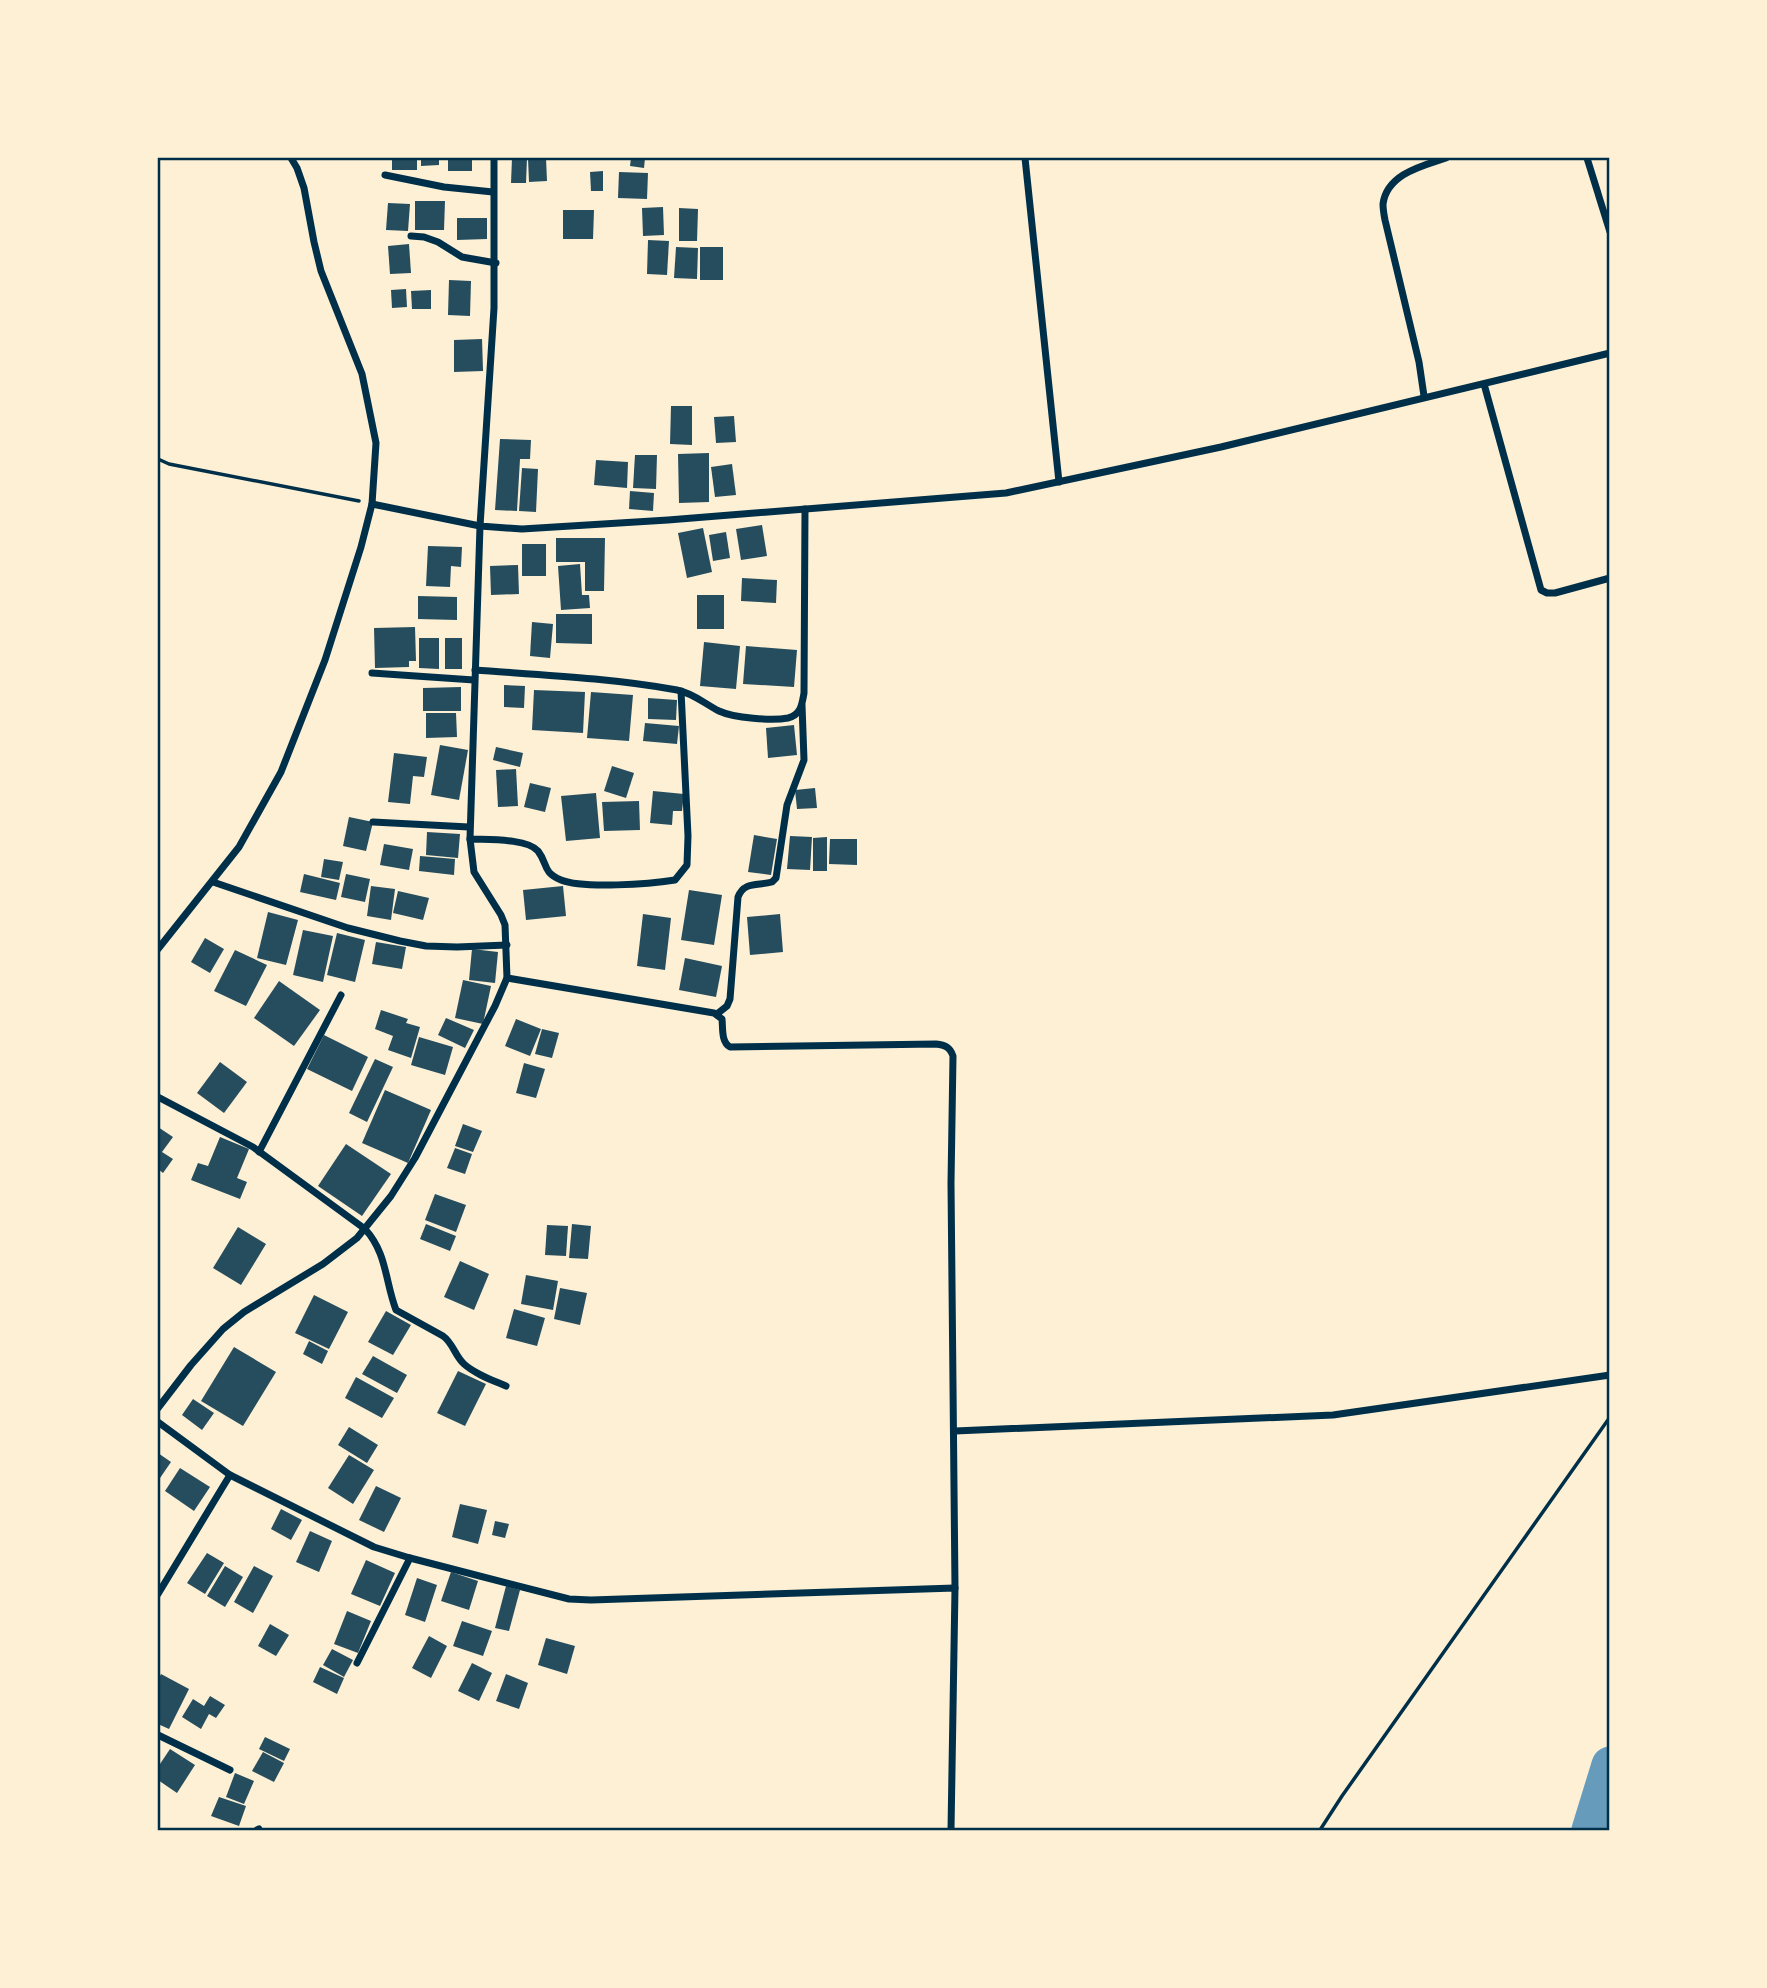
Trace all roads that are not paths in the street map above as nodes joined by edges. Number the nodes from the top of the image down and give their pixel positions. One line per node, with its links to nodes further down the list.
1 (291, 158): 15 (street)
2 (494, 158): 7 (street)
3 (1025, 158): 14 (street)
4 (1446, 158): 13 (street)
5 (1587, 158): 8 (street)
6 (385, 175): 7 (street)
7 (493, 192): 10 (street)
8 (1609, 232)
9 (411, 236): 10 (street)
10 (496, 263): 17 (street)
11 (1609, 353): 12 (street)
12 (1484, 384): 13 (street); 18 (street)
13 (1424, 396): 14 (street)
14 (1059, 482): 16 (street)
15 (372, 504): 17 (street); 27 (street)
16 (805, 509): 17 (street); 23 (street)
17 (480, 526): 19 (street)
18 (1609, 578)
19 (475, 670): 21 (street); 22 (street)
20 (372, 673): 21 (street)
21 (474, 680): 25 (street)
22 (681, 691): 23 (street); 26 (street)
23 (802, 705): 32 (street)
24 (373, 822): 25 (street)
25 (469, 827): 26 (street)
26 (470, 839): 28 (street)
27 (213, 882): 28 (street); 29 (street)
28 (507, 945): 30 (street)
29 (158, 949)
30 (508, 978): 32 (street); 35 (street)
31 (341, 995): 34 (street)
32 (717, 1014): 40 (street)
33 (158, 1097): 34 (street)
34 (259, 1152): 35 (street)
35 (365, 1229): 37 (street); 38 (street)
36 (1609, 1375): 40 (street)
37 (506, 1386)
38 (158, 1408)
39 (158, 1422): 41 (street)
40 (955, 1431): 43 (street)
41 (230, 1475): 42 (street); 44 (street)
42 (410, 1558): 43 (street); 45 (street)
43 (955, 1588): 48 (street)
44 (158, 1594)
45 (357, 1663)
46 (158, 1735): 47 (street)
47 (230, 1770)
48 (951, 1830)

